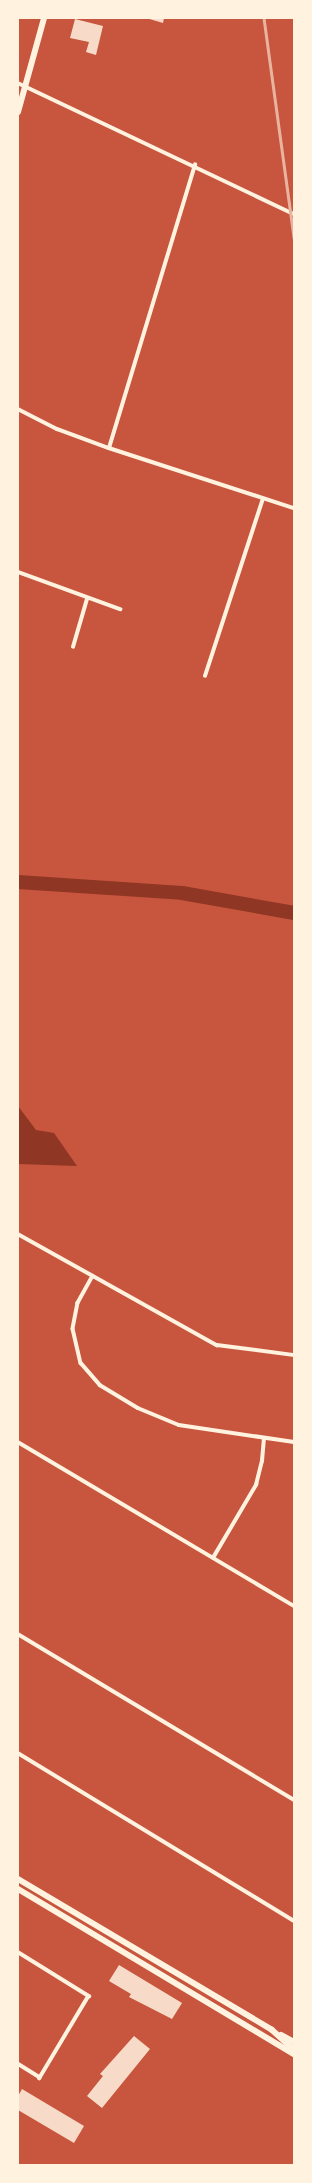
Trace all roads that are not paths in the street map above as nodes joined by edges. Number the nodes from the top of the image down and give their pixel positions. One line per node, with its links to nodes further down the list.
1 (44, 18): 3 (main road)
2 (18, 82): 3 (street)
3 (26, 86): 4 (main road); 5 (street)
4 (18, 112)
5 (195, 165): 6 (street); 8 (street)
6 (294, 214)
7 (18, 409): 8 (street)
8 (110, 448): 9 (street)
9 (264, 499): 10 (street); 15 (street)
10 (294, 508)
11 (18, 572): 12 (street)
12 (87, 599): 13 (street); 14 (street)
13 (120, 609)
14 (73, 647)
15 (205, 676)
16 (18, 1234): 17 (street)
17 (93, 1276): 18 (street); 19 (street)
18 (294, 1355)
19 (264, 1438): 21 (street); 22 (street)
20 (18, 1442): 22 (street)
21 (294, 1442)
22 (214, 1558): 23 (street)
23 (294, 1606)
24 (18, 1634): 26 (street)
25 (18, 1753): 29 (street)
26 (294, 1800)
27 (18, 1879): 31 (main road)
28 (18, 1889): 34 (main road)
29 (294, 1921)
30 (18, 1952): 35 (street)
31 (272, 2030): 32 (main road); 33 (main road)
32 (293, 2040)
33 (294, 2050)
34 (294, 2054)
35 (18, 2064)

